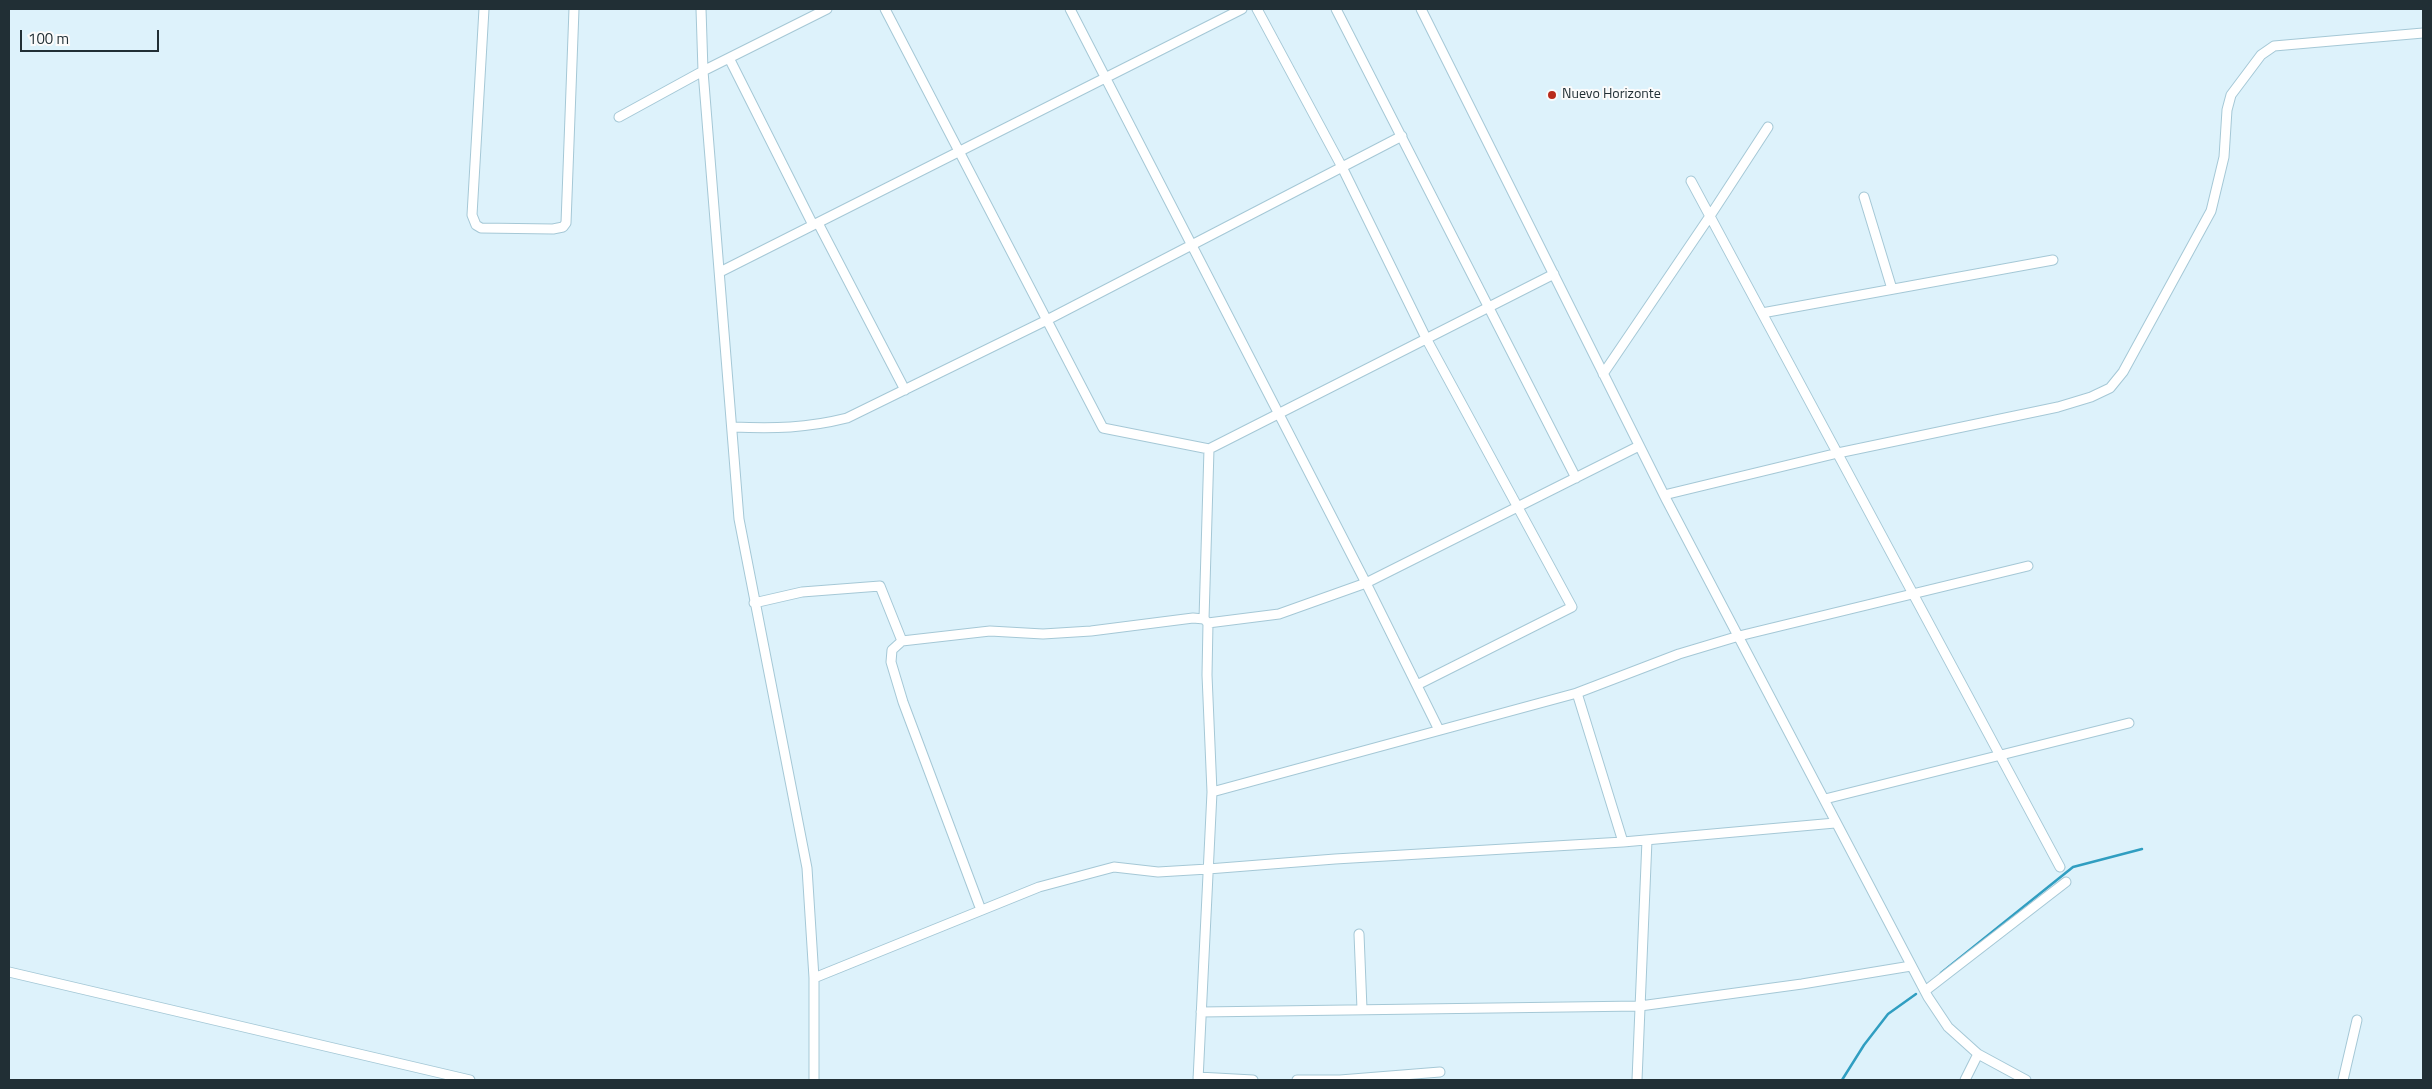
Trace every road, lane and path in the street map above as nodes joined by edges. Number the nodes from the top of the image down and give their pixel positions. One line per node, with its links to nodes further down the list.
1 (484, 9): 2 (street)
2 (574, 9)
3 (701, 9): 13 (street)
4 (827, 9): 12 (street)
5 (885, 9): 18 (street)
6 (1070, 9): 14 (street)
7 (1242, 9): 14 (street)
8 (1256, 9): 19 (street)
9 (1336, 9): 17 (street)
10 (1421, 9): 27 (street)
11 (2423, 33): 39 (street)
12 (729, 58): 13 (street); 23 (street)
13 (703, 71): 15 (street); 26 (street)
14 (1105, 77): 18 (street); 24 (street)
15 (619, 117)
16 (1768, 127): 22 (street)
17 (1402, 136): 19 (street); 29 (street)
18 (959, 151): 23 (street); 31 (street)
19 (1342, 167): 24 (street); 32 (street)
20 (1691, 181): 22 (street)
21 (1864, 197): 28 (street)
22 (1710, 216): 30 (street); 33 (street)
23 (816, 224): 26 (street); 34 (street)
24 (1192, 245): 31 (street); 35 (street)
25 (2053, 260): 28 (street)
26 (720, 272): 36 (street)
27 (1554, 274): 29 (street); 33 (street)
28 (1892, 289): 30 (street)
29 (1490, 308): 32 (street); 40 (street)
30 (1762, 313): 39 (street)
31 (1047, 320): 34 (street); 38 (street)
32 (1427, 340): 35 (street); 42 (street)
33 (1603, 374): 37 (street)
34 (905, 390): 36 (street)
35 (1278, 414): 38 (street); 44 (street)
36 (733, 427): 46 (street)
37 (1639, 446): 40 (street); 41 (street)
38 (1209, 449): 47 (street)
39 (1838, 453): 41 (street); 45 (street)
40 (1576, 478): 42 (street)
41 (1664, 495): 48 (street)
42 (1516, 508): 44 (street); 50 (street)
43 (2028, 566): 45 (street)
44 (1366, 584): 47 (street); 50 (street)
45 (1914, 595): 48 (street); 54 (street)
46 (754, 603): 49 (street); 67 (street)
47 (1206, 621): 49 (street); 55 (street)
48 (1739, 636): 51 (street); 56 (street)
49 (902, 641): 63 (street)
50 (1417, 686): 53 (street)
51 (1577, 693): 53 (street); 59 (street)
52 (2129, 722): 54 (street)
53 (1439, 730): 55 (street)
54 (2000, 755): 56 (street); 60 (street)
55 (1212, 792): 61 (street)
56 (1825, 799): 57 (street)
57 (1835, 823): 58 (street); 65 (street)
58 (1647, 840): 59 (street); 69 (street)
59 (1623, 842): 61 (street)
60 (2060, 867)
61 (1208, 870): 63 (street); 71 (street)
62 (2066, 882): 68 (street)
63 (981, 910): 67 (street)
64 (1359, 934): 70 (street)
65 (1911, 966): 68 (street); 69 (street)
66 (9, 972): 76 (street)
67 (814, 978): 77 (street)
68 (1925, 991): 73 (street)
69 (1640, 1006): 70 (street); 80 (street)
70 (1362, 1009): 71 (street)
71 (1201, 1012): 75 (street)
72 (2357, 1020): 83 (street)
73 (1978, 1054): 81 (street); 82 (street)
74 (1440, 1072): 79 (street)
75 (1198, 1079): 78 (street)
76 (470, 1080)
77 (814, 1080)
78 (1253, 1080)
79 (1297, 1080)
80 (1637, 1080)
81 (1965, 1080)
82 (2026, 1080)
83 (2342, 1080)

